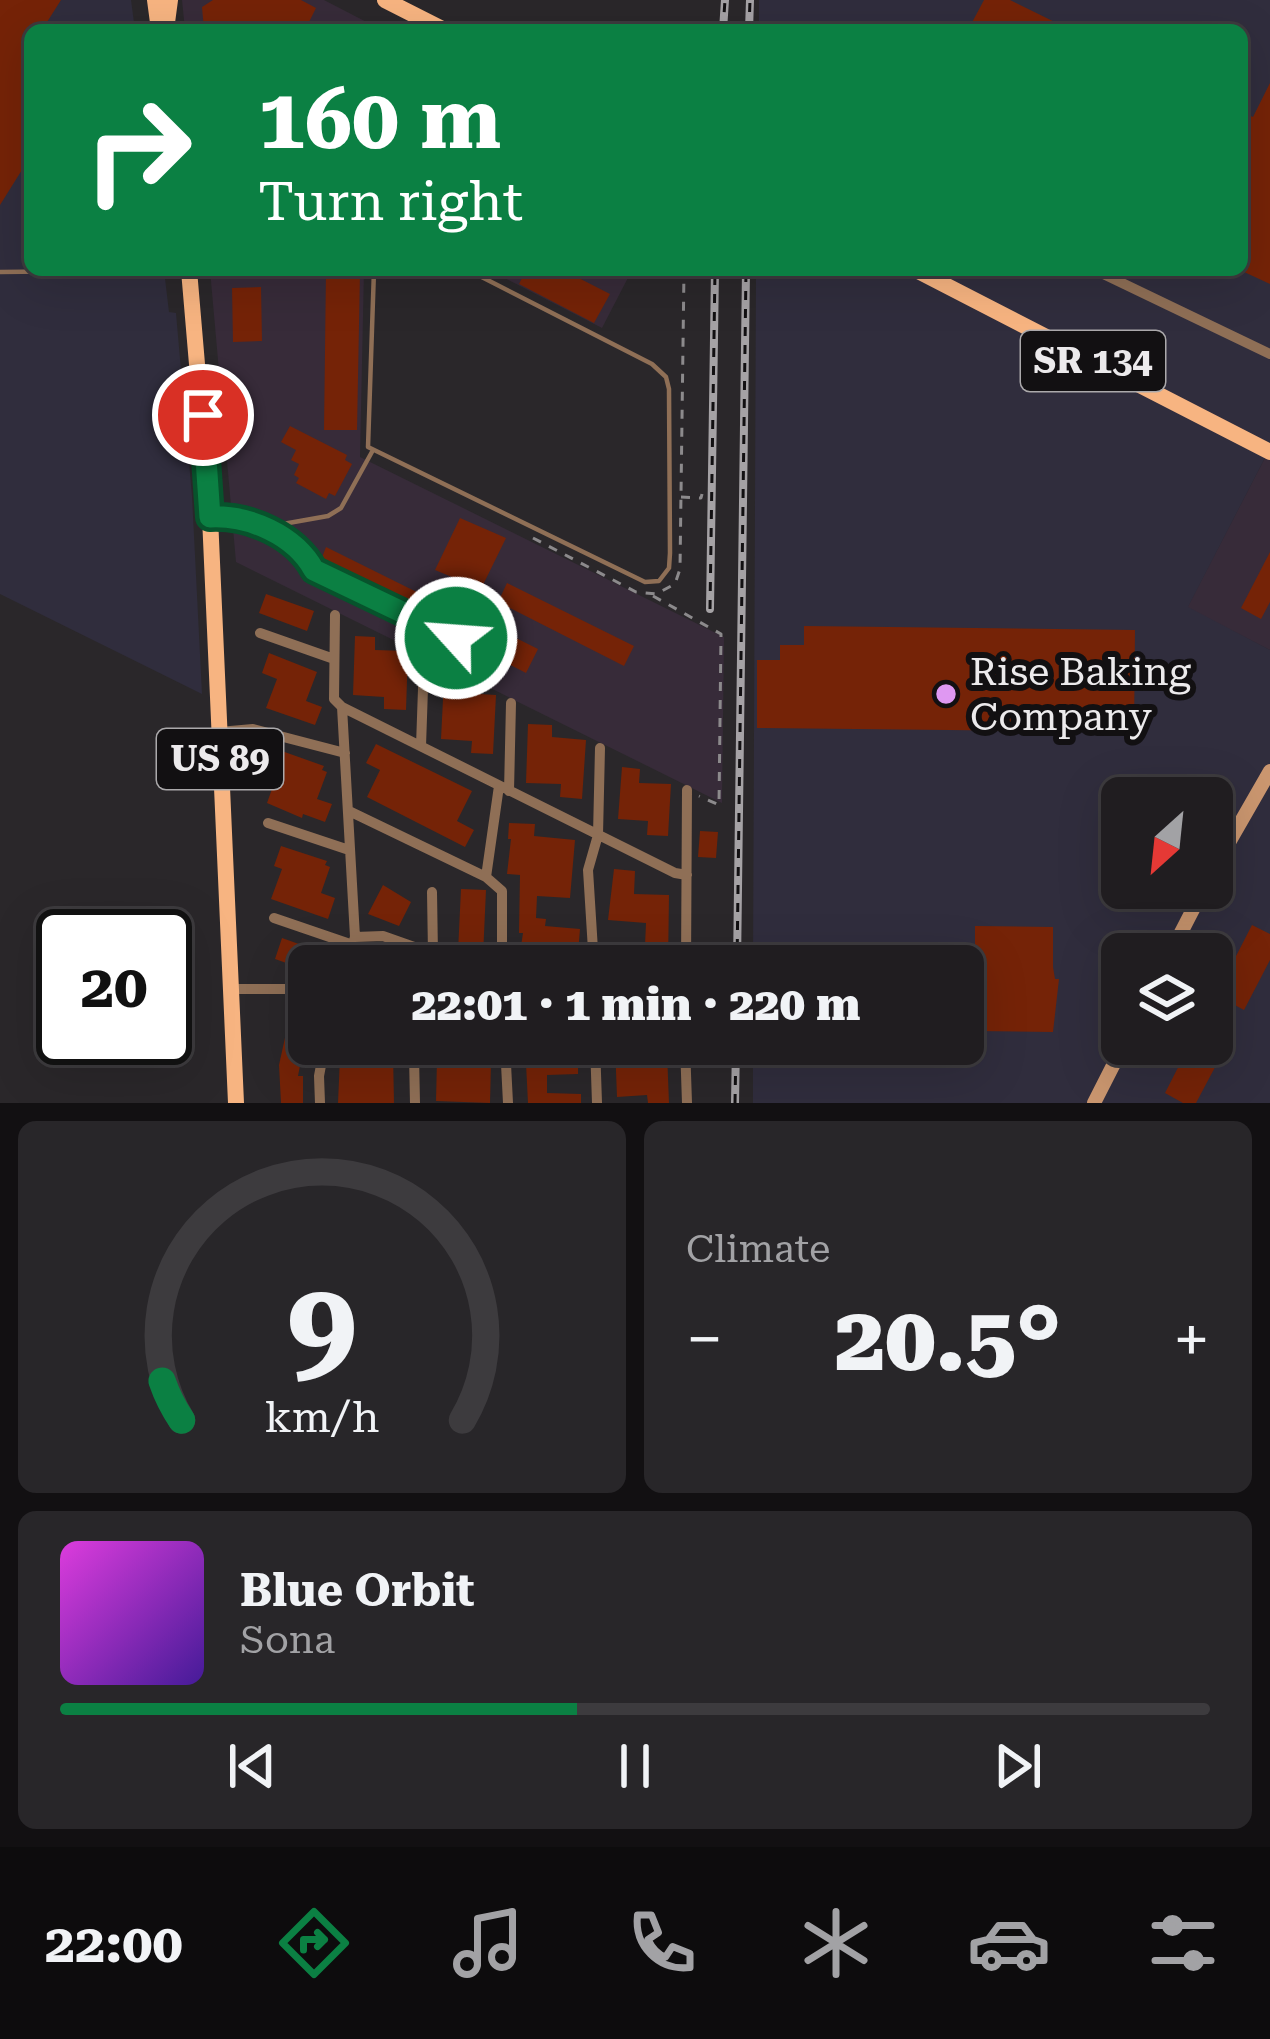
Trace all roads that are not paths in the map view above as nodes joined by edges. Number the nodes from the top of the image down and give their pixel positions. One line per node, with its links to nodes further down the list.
1 (385, 0): 2 (main road)
2 (433, 24)
3 (186, 276): 11 (main road, US 89)
4 (374, 276): 9 (lane)
5 (480, 276): 9 (lane)
6 (928, 276): 10 (main road, SR 134)
7 (1108, 276): 8 (street)
8 (1270, 354)
9 (373, 450): 12 (lane)
10 (1270, 452)
11 (210, 517): 12 (lane); 20 (main road, US 89)
12 (262, 528): 15 (lane)
13 (335, 615): 16 (street)
14 (260, 633): 16 (street)
15 (456, 638)
16 (334, 659): 19 (street)
17 (424, 660): 21 (street)
18 (511, 703): 25 (street)
19 (342, 707): 21 (street); 23 (street)
20 (219, 732): 23 (street); 43 (main road, US 89)
21 (421, 746): 25 (street)
22 (600, 748): 29 (street)
23 (345, 753): 27 (street)
24 (1270, 771): 30 (street)
25 (504, 788): 29 (street); 33 (street)
26 (687, 790): 32 (street)
27 (349, 811): 31 (street); 33 (street)
28 (268, 823): 31 (street)
29 (598, 835): 32 (street); 41 (street)
30 (1233, 835)
31 (349, 850): 36 (street)
32 (687, 874): 42 (street)
33 (487, 877): 40 (street)
34 (432, 892): 39 (street)
35 (274, 918): 36 (street)
36 (354, 941): 37 (street); 38 (street)
37 (353, 945)
38 (406, 945)
39 (433, 945)
40 (502, 945)
41 (593, 945)
42 (686, 945)
43 (230, 989): 44 (street); 51 (main road, US 89)
44 (288, 990)
45 (321, 1065): 52 (street)
46 (414, 1065): 53 (street)
47 (506, 1065): 54 (street)
48 (596, 1065): 55 (street)
49 (686, 1065): 56 (street)
50 (1113, 1065): 57 (street)
51 (236, 1103)
52 (320, 1103)
53 (416, 1103)
54 (508, 1103)
55 (597, 1103)
56 (687, 1103)
57 (1094, 1103)

